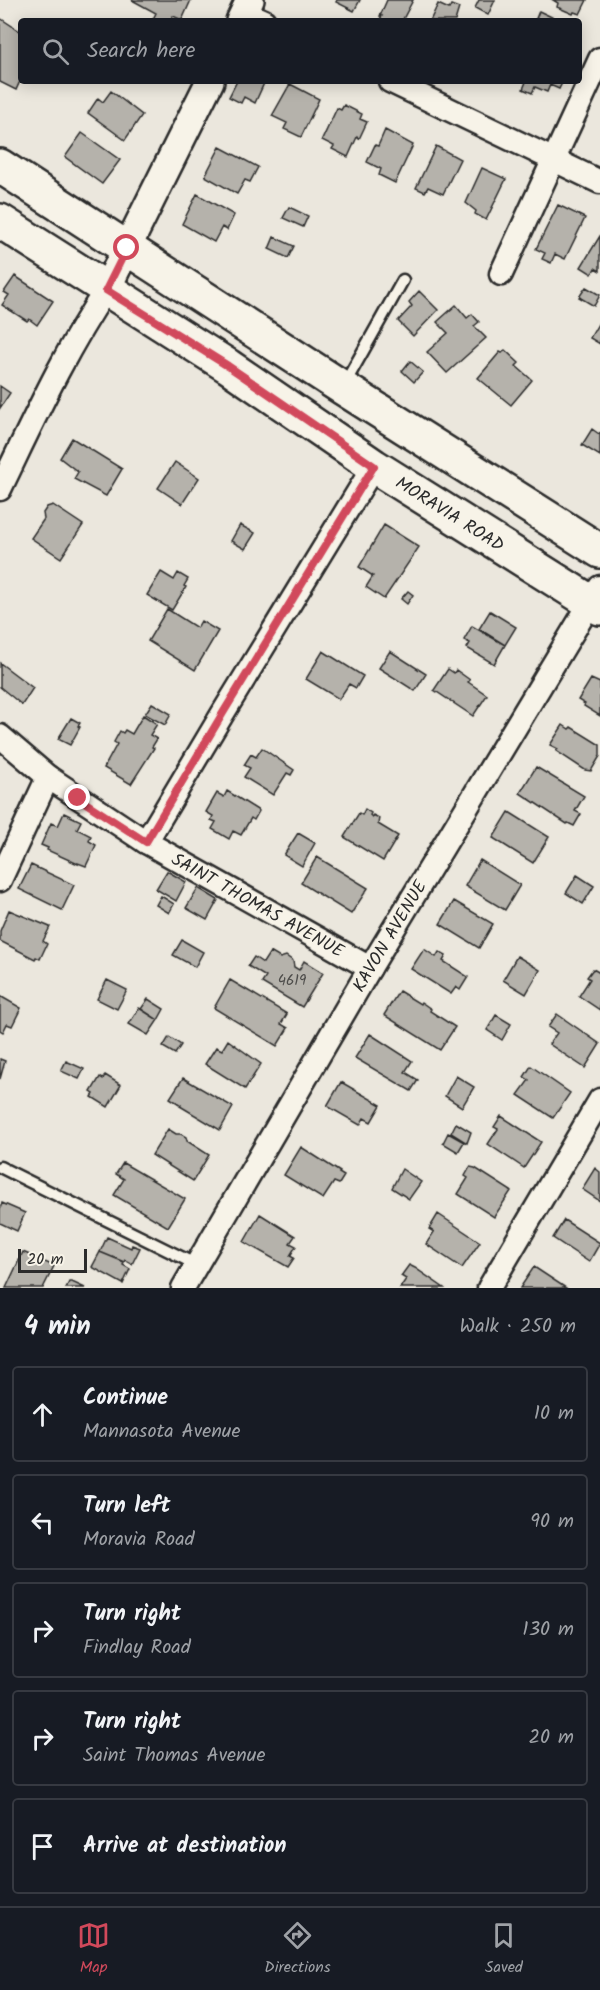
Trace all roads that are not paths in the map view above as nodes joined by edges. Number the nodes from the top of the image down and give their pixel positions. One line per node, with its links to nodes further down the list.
1 (600, 59): 4 (street)
2 (209, 84): 8 (street)
3 (396, 84): 4 (street)
4 (554, 159): 6 (street); 9 (street)
5 (0, 166): 8 (main road)
6 (600, 182)
7 (0, 221): 11 (main road, MORAVIA ROAD)
8 (127, 248): 11 (street); 12 (main road)
9 (501, 274)
10 (403, 280): 12 (lane)
11 (106, 290): 13 (main road, MORAVIA ROAD); 14 (street)
12 (343, 388): 15 (main road)
13 (374, 466): 16 (main road, MORAVIA ROAD); 19 (street)
14 (0, 489)
15 (600, 551)
16 (597, 599): 21 (street, KAVON AVENUE)
17 (0, 736): 18 (street, SAINT THOMAS AVENUE)
18 (48, 777): 19 (street, SAINT THOMAS AVENUE); 20 (street)
19 (146, 842): 21 (street, SAINT THOMAS AVENUE)
20 (0, 880)
21 (370, 968): 24 (street, KAVON AVENUE)
22 (600, 1100): 26 (street)
23 (0, 1167): 24 (lane)
24 (197, 1265): 25 (street, KAVON AVENUE)
25 (183, 1288)
26 (489, 1288)

